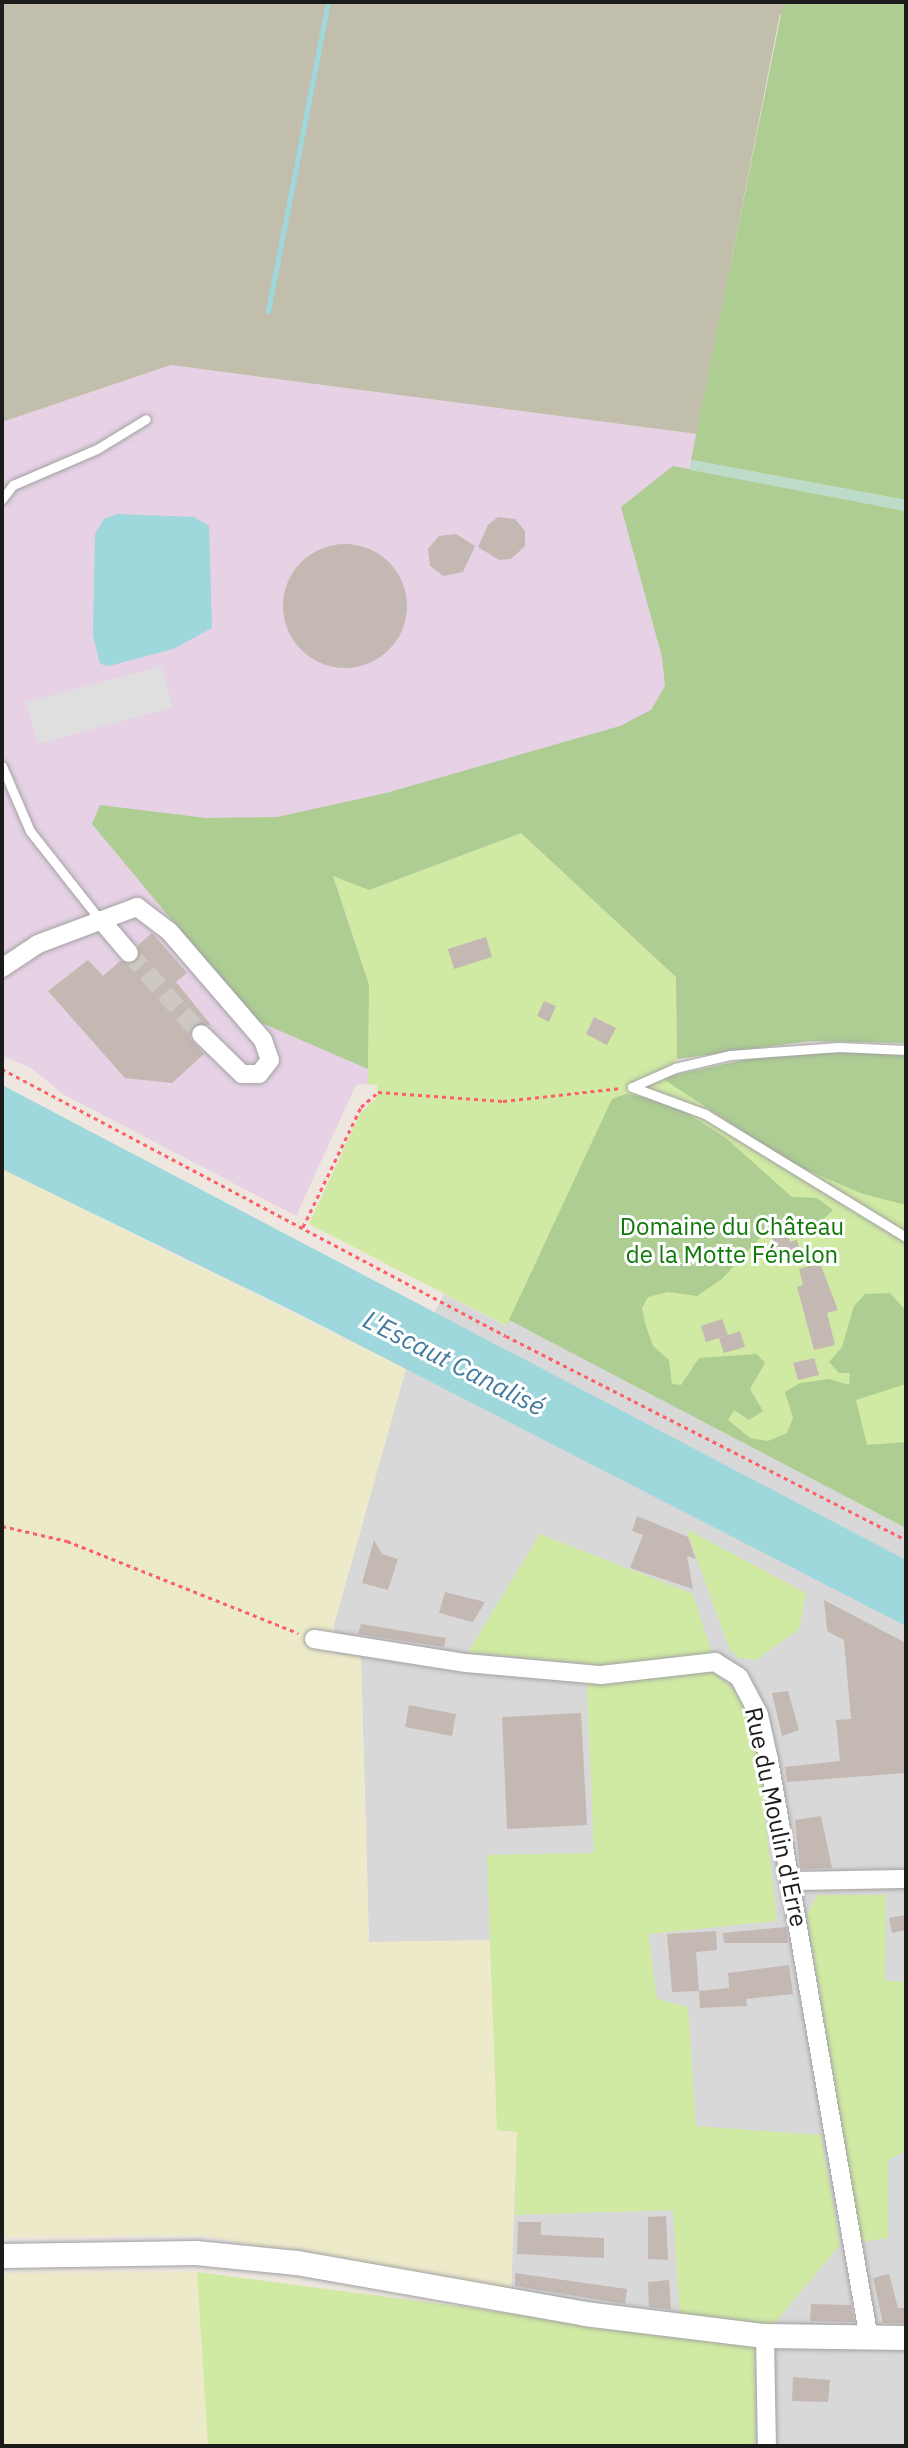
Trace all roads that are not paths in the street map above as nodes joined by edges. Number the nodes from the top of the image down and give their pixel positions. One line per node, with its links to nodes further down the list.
1 (146, 419): 2 (lane)
2 (2, 499)
3 (2, 766): 4 (lane)
4 (101, 920): 5 (street); 6 (street); 7 (street)
5 (129, 953)
6 (2, 968)
7 (201, 1034)
8 (906, 1050): 9 (lane)
9 (906, 1237)
10 (314, 1639): 12 (street, Rue du Moulin d'Erre)
11 (906, 1879): 12 (street)
12 (792, 1881): 16 (street, Rue du Moulin d'Erre)
13 (2, 2256): 14 (street)
14 (765, 2336): 16 (street); 17 (street)
15 (906, 2338): 16 (street)
16 (864, 2339)
17 (767, 2446)

